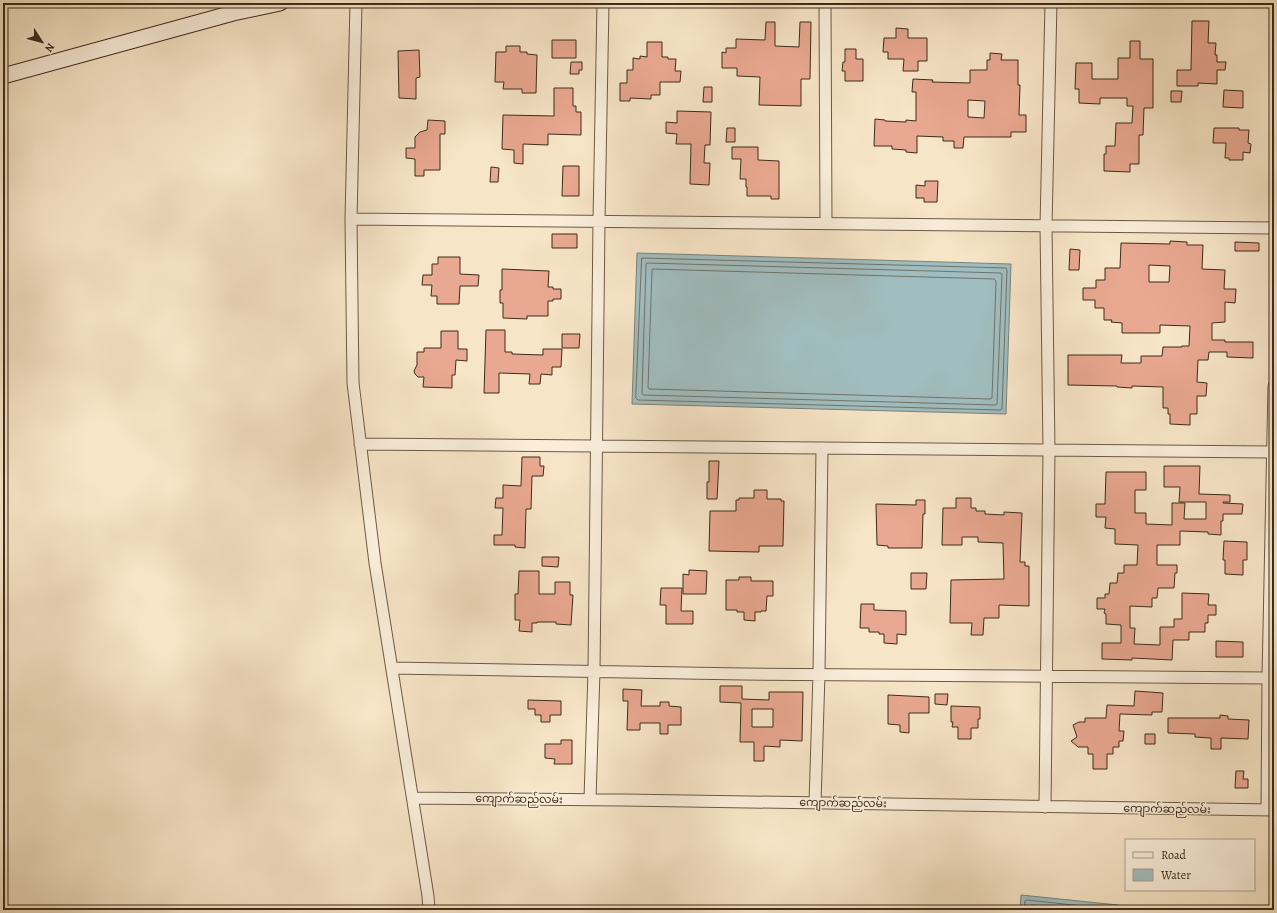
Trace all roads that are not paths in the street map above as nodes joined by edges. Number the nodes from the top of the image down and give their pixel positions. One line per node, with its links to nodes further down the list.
1 (280, 3): 6 (street)
2 (356, 3): 8 (street)
3 (603, 3): 9 (street)
4 (825, 3): 10 (street)
5 (1051, 3): 11 (street)
6 (235, 8): 7 (street)
7 (3, 76)
8 (351, 219): 9 (street); 14 (street)
9 (599, 221): 10 (street); 15 (street)
10 (826, 223): 11 (street)
11 (1046, 226): 12 (street); 17 (street)
12 (1274, 228)
13 (1274, 386): 18 (street)
14 (360, 444): 15 (street); 19 (street)
15 (596, 446): 16 (street); 20 (street)
16 (822, 448): 17 (street); 21 (street)
17 (1049, 450): 18 (street); 22 (street)
18 (1273, 452): 23 (street)
19 (392, 668): 20 (street); 24 (street)
20 (594, 671): 21 (street); 25 (street)
21 (819, 674): 22 (street); 26 (street)
22 (1047, 676): 23 (street); 27 (street)
23 (1268, 678): 28 (street)
24 (413, 798): 25 (street, ကျောက်ဆည်လမ်း); 29 (street)
25 (590, 799): 26 (street, ကျောက်ဆည်လမ်း)
26 (815, 803): 27 (street, ကျောက်ဆည်လမ်း)
27 (1045, 807): 28 (street, ကျောက်ဆည်လမ်း)
28 (1271, 810)
29 (429, 910)

